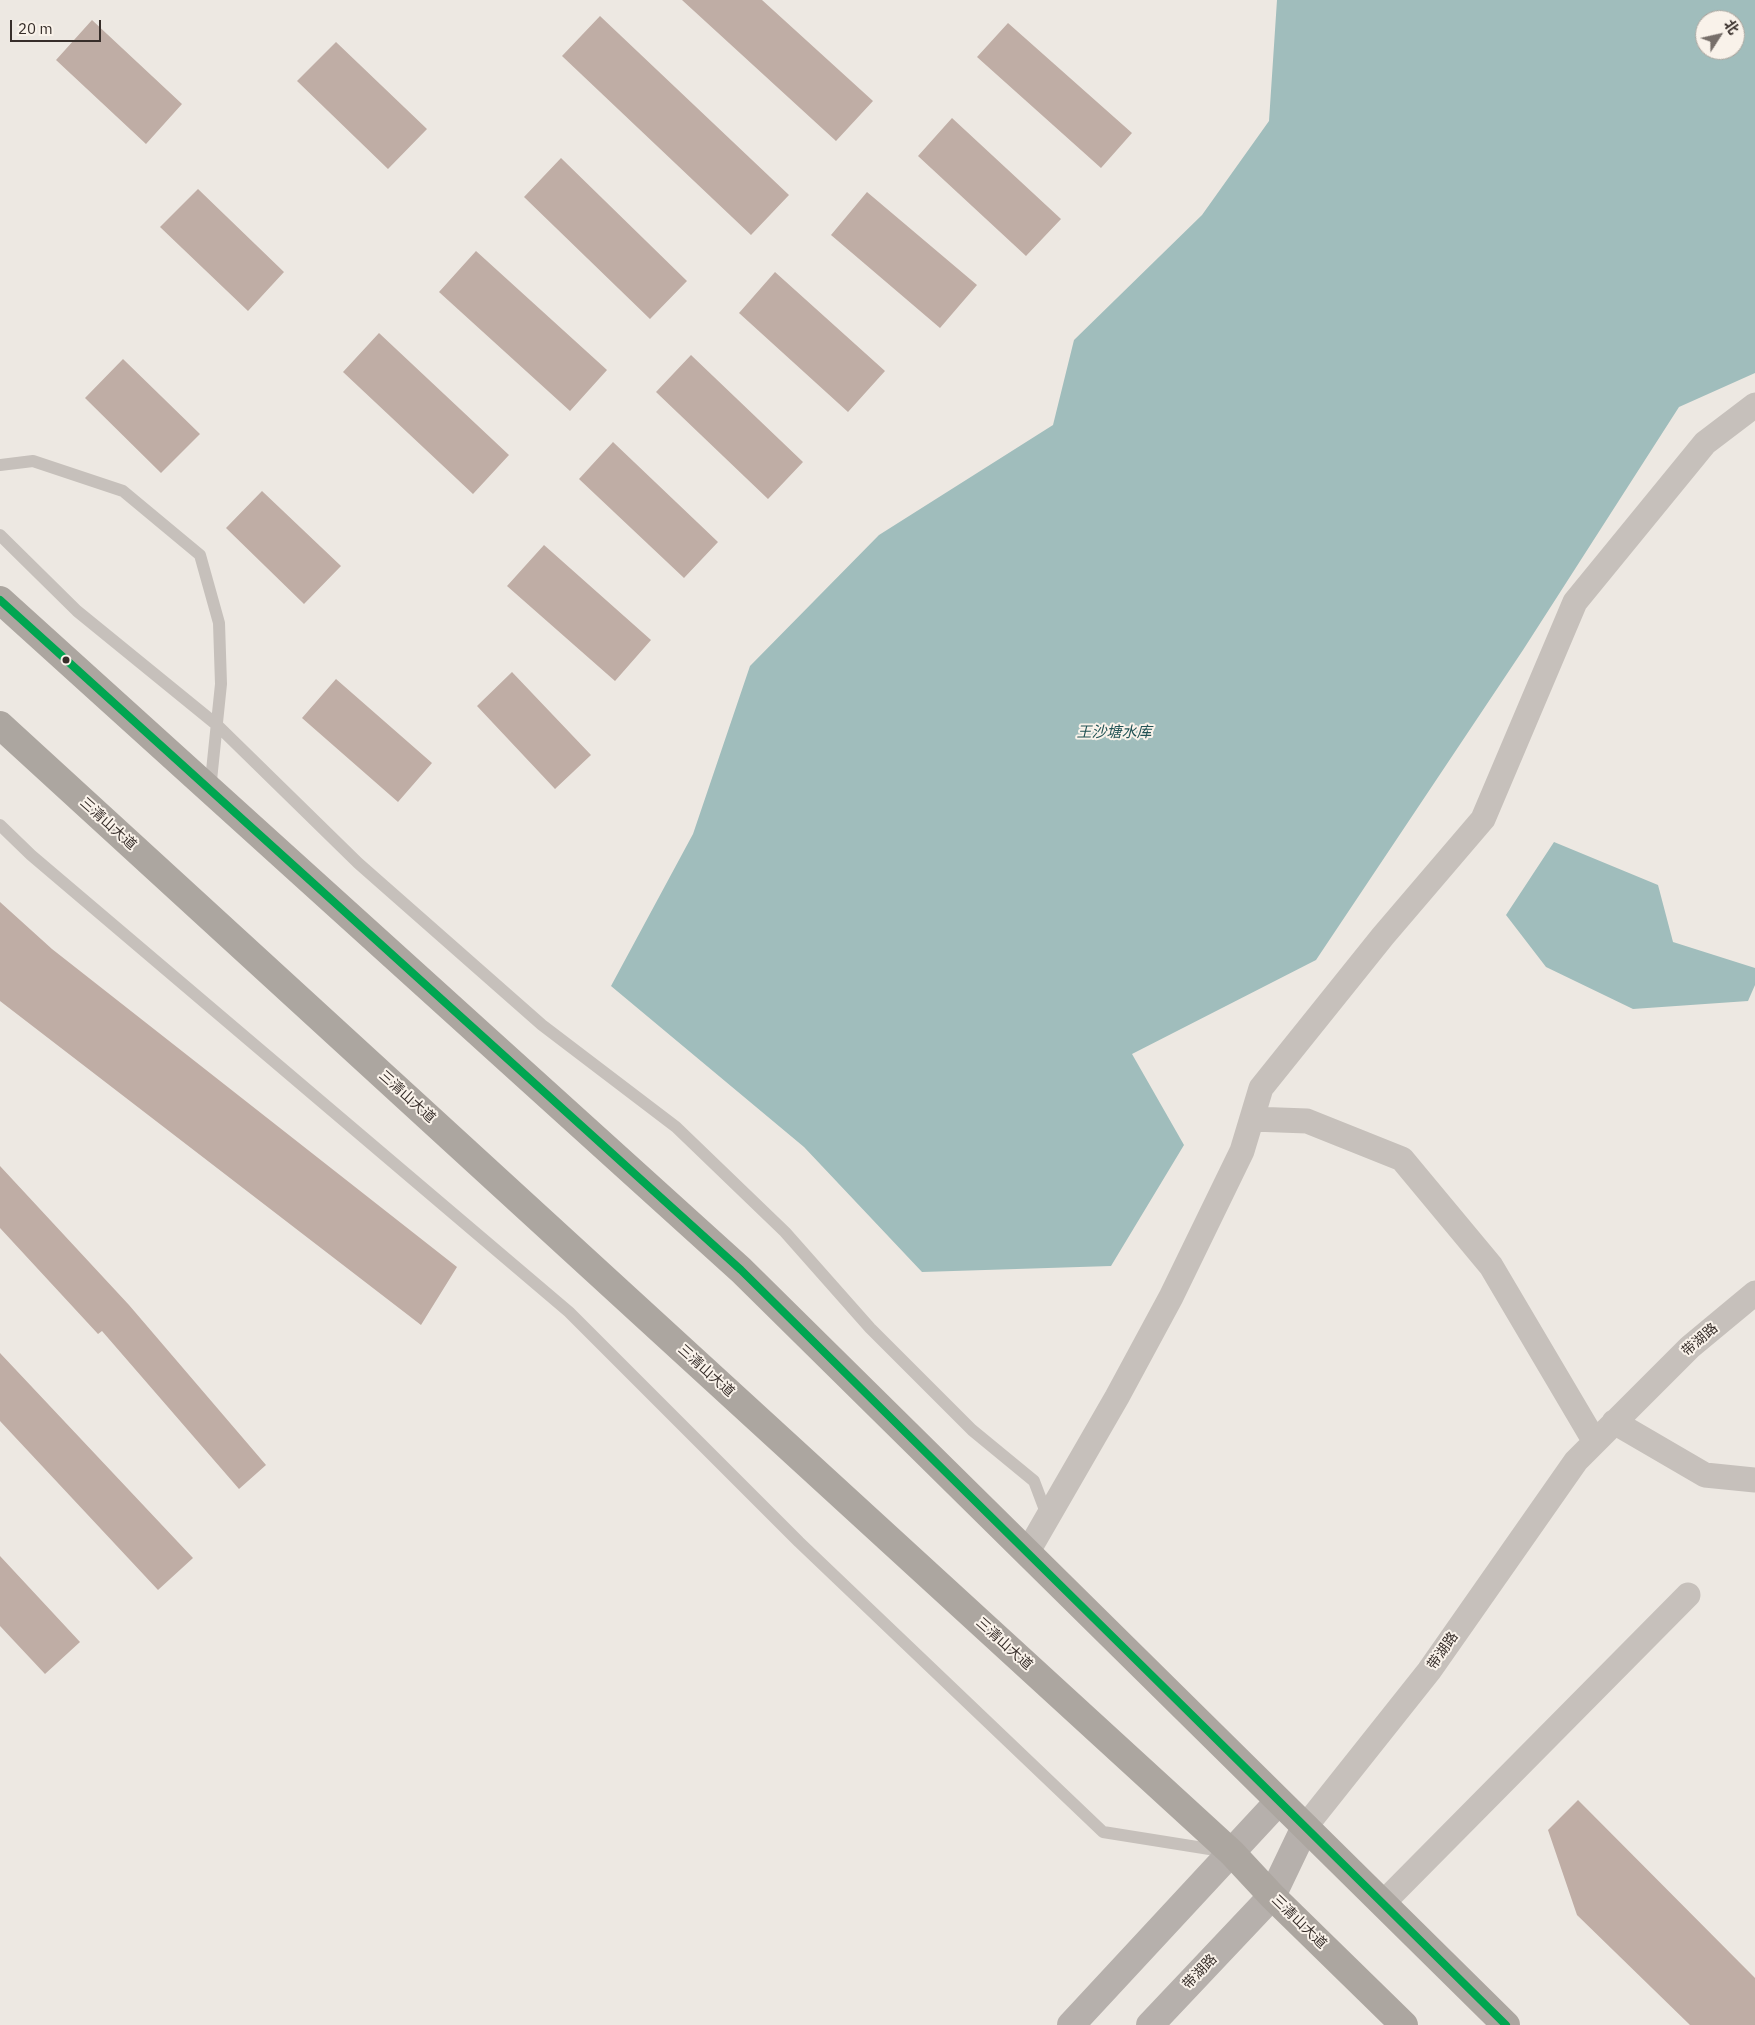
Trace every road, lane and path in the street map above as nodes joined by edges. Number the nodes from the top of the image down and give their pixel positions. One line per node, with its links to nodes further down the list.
1 (1755, 405): 9 (street)
2 (0, 465): 6 (lane)
3 (0, 535): 6 (lane)
4 (0, 600): 7 (highway)
5 (0, 725): 19 (highway, 三清山大道)
6 (217, 725): 7 (lane); 14 (lane)
7 (210, 790): 15 (highway)
8 (0, 825): 19 (lane)
9 (1252, 1119): 12 (street); 14 (street)
10 (1755, 1293): 11 (street, 带湖路)
11 (1614, 1422): 12 (street, 带湖路); 13 (street)
12 (1595, 1442): 18 (street, 带湖路)
13 (1755, 1480)
14 (1048, 1518): 15 (street)
15 (1027, 1553): 17 (highway)
16 (1688, 1595): 21 (street)
17 (1278, 1802): 18 (highway); 19 (main road)
18 (1305, 1827): 20 (main road, 带湖路); 21 (highway)
19 (1232, 1853): 20 (highway, 三清山大道); 22 (main road)
20 (1272, 1896): 23 (main road, 带湖路); 24 (highway, 三清山大道)
21 (1383, 1903): 25 (highway)
22 (1071, 2025)
23 (1150, 2025)
24 (1404, 2025)
25 (1506, 2025)

